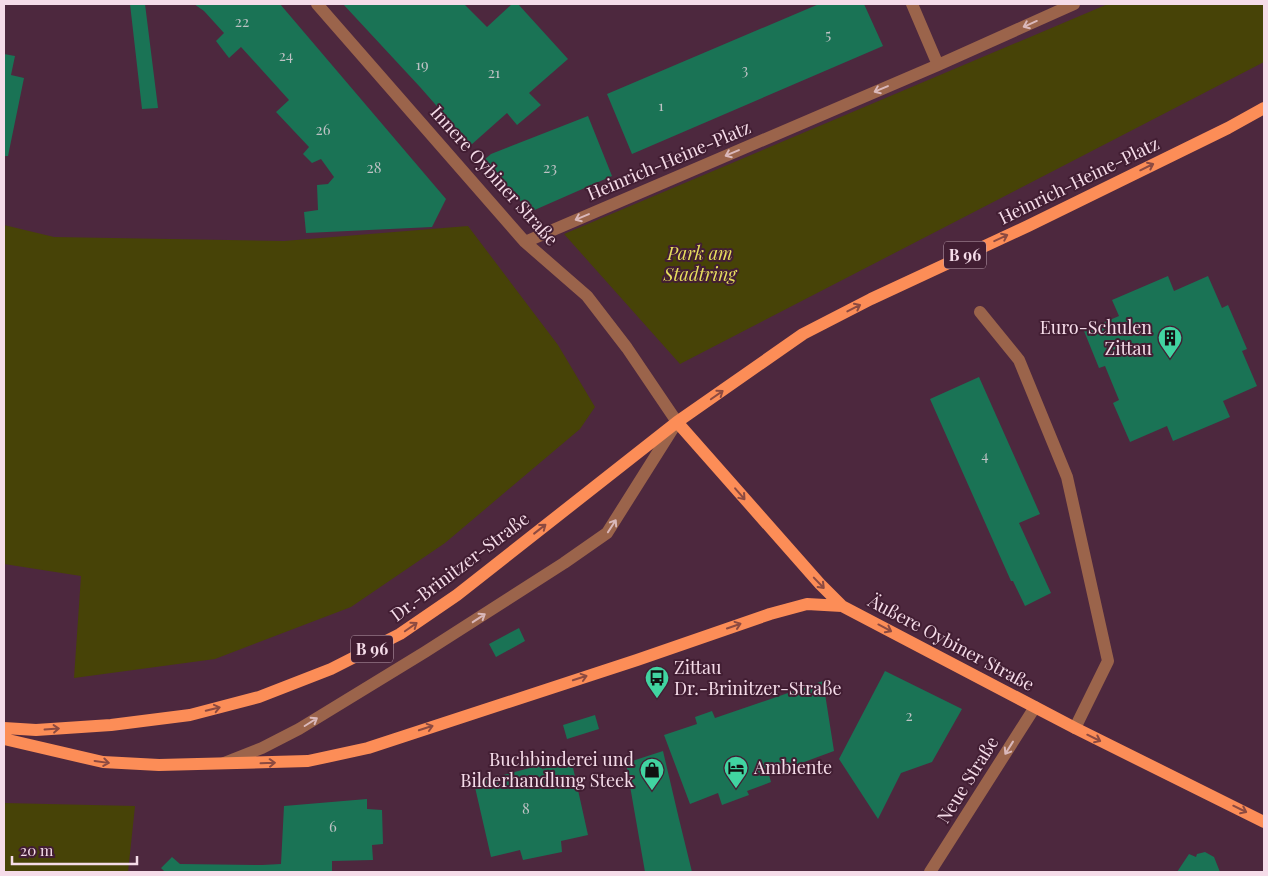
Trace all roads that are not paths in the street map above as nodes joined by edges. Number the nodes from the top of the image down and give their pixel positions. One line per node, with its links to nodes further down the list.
1 (317, 4): 6 (street, Innere Oybiner Straße)
2 (912, 4): 4 (street)
3 (1074, 4): 4 (street, Heinrich-Heine-Platz, one-way to 4)
4 (938, 65): 6 (street, Heinrich-Heine-Platz, one-way to 6)
5 (1264, 108): 8 (main road, Heinrich-Heine-Platz / B 96, one-way to 5)
6 (526, 242): 8 (street, Innere Oybiner Straße)
7 (980, 312): 12 (street)
8 (677, 422): 9 (main road, Äußere Oybiner Straße, one-way to 9); 11 (main road, Dr.-Brinitzer-Straße / B 96, one-way to 8); 14 (street, one-way to 8)
9 (842, 606): 10 (main road, Äußere Oybiner Straße, one-way to 10); 14 (main road, one-way to 9)
10 (1035, 707): 12 (main road, Äußere Oybiner Straße); 16 (street, Neue Straße, one-way to 16)
11 (4, 728)
12 (1075, 728): 15 (main road, Äußere Oybiner Straße, one-way to 15)
13 (4, 739): 14 (main road, one-way to 14)
14 (219, 764)
15 (1264, 822)
16 (930, 872)

